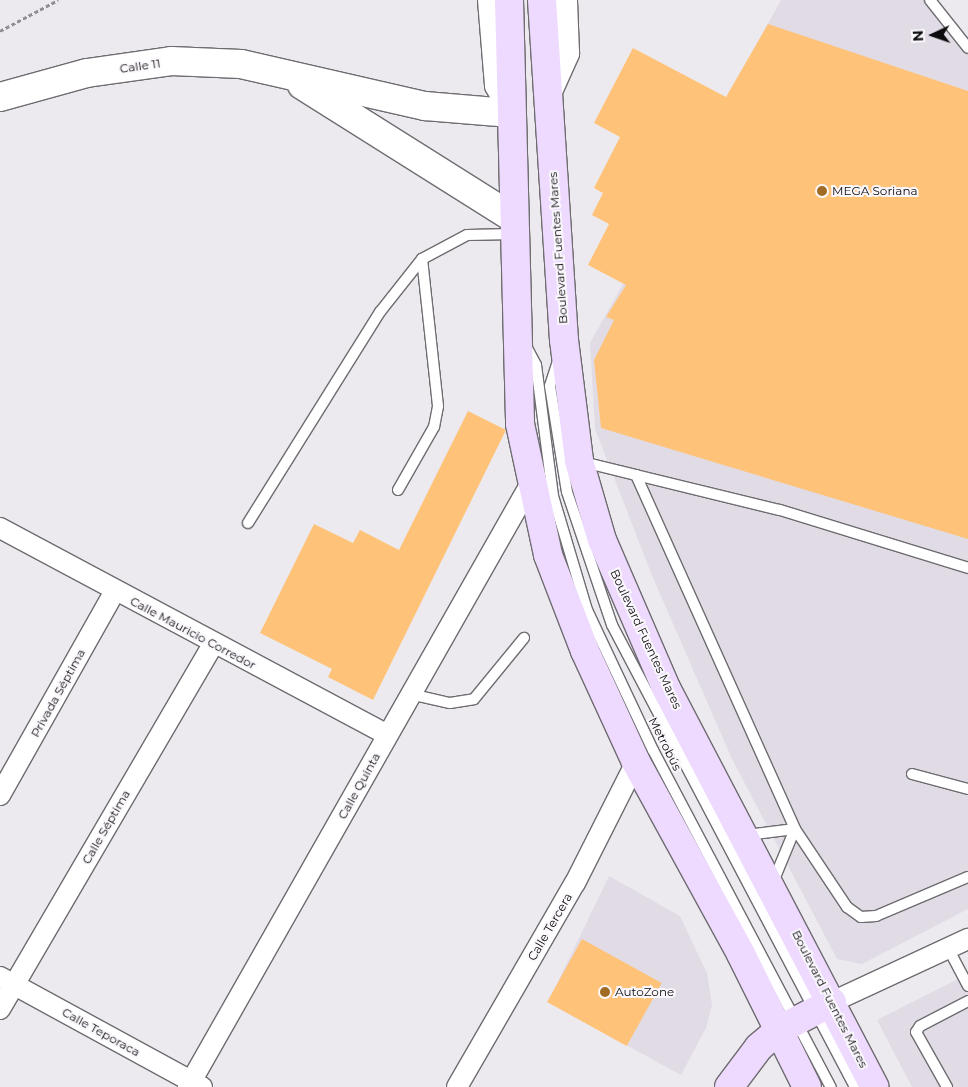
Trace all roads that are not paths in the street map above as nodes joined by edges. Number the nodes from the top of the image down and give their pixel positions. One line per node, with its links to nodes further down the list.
1 (492, 0): 10 (main road)
2 (509, 0): 10 (main road, Boulevard Fuentes Mares)
3 (542, 0): 8 (main road, Boulevard Fuentes Mares)
4 (563, 0): 8 (main road)
5 (930, 0): 6 (lane)
6 (968, 48)
7 (282, 73): 9 (main road, Calle 11); 10 (main road, Calle 11); 11 (main road, Calle 11)
8 (548, 91): 14 (main road, Boulevard Fuentes Mares)
9 (0, 96)
10 (511, 110): 11 (main road, Boulevard Fuentes Mares)
11 (513, 226): 12 (lane); 13 (main road, Boulevard Fuentes Mares)
12 (422, 259): 18 (lane); 19 (lane)
13 (516, 325): 17 (main road, Boulevard Fuentes Mares); 41 (lane, Metrobús)
14 (564, 340): 15 (main road, Boulevard Fuentes Mares); 41 (lane)
15 (579, 460): 16 (lane); 32 (main road, Boulevard Fuentes Mares)
16 (636, 475): 21 (lane); 31 (lane)
17 (530, 484): 25 (street, Calle Quinta); 27 (main road, Boulevard Fuentes Mares)
18 (398, 490)
19 (248, 523)
20 (0, 528): 22 (street, Calle Mauricio Corredor)
21 (968, 568)
22 (115, 591): 24 (street, Calle Mauricio Corredor); 30 (street, Privada Séptima)
23 (524, 638): 25 (lane)
24 (213, 645): 26 (street, Calle Mauricio Corredor); 37 (street, Calle Séptima)
25 (410, 694): 26 (street, Calle Quinta)
26 (387, 735): 42 (street, Calle Quinta)
27 (636, 762): 41 (main road, Boulevard Fuentes Mares); 43 (street, Calle Tercera)
28 (912, 774): 29 (lane)
29 (968, 789)
30 (0, 795)
31 (795, 829): 32 (lane); 33 (lane); 34 (lane)
32 (744, 835): 34 (main road, Boulevard Fuentes Mares)
33 (968, 878)
34 (772, 885): 41 (main road, Boulevard Fuentes Mares)
35 (968, 938): 36 (street)
36 (948, 948): 38 (lane); 41 (street)
37 (7, 981): 40 (street, Calle Séptima); 42 (street, Calle Teporaca)
38 (968, 986)
39 (968, 1001): 49 (lane)
40 (0, 1008)
41 (806, 1015): 44 (main road); 45 (main road, Boulevard Fuentes Mares); 46 (lane, Metrobús); 47 (lane); 48 (main road, Boulevard Fuentes Mares)
42 (194, 1085)
43 (457, 1087)
44 (730, 1087)
45 (807, 1087)
46 (831, 1087)
47 (855, 1087)
48 (874, 1087)
49 (947, 1087)

